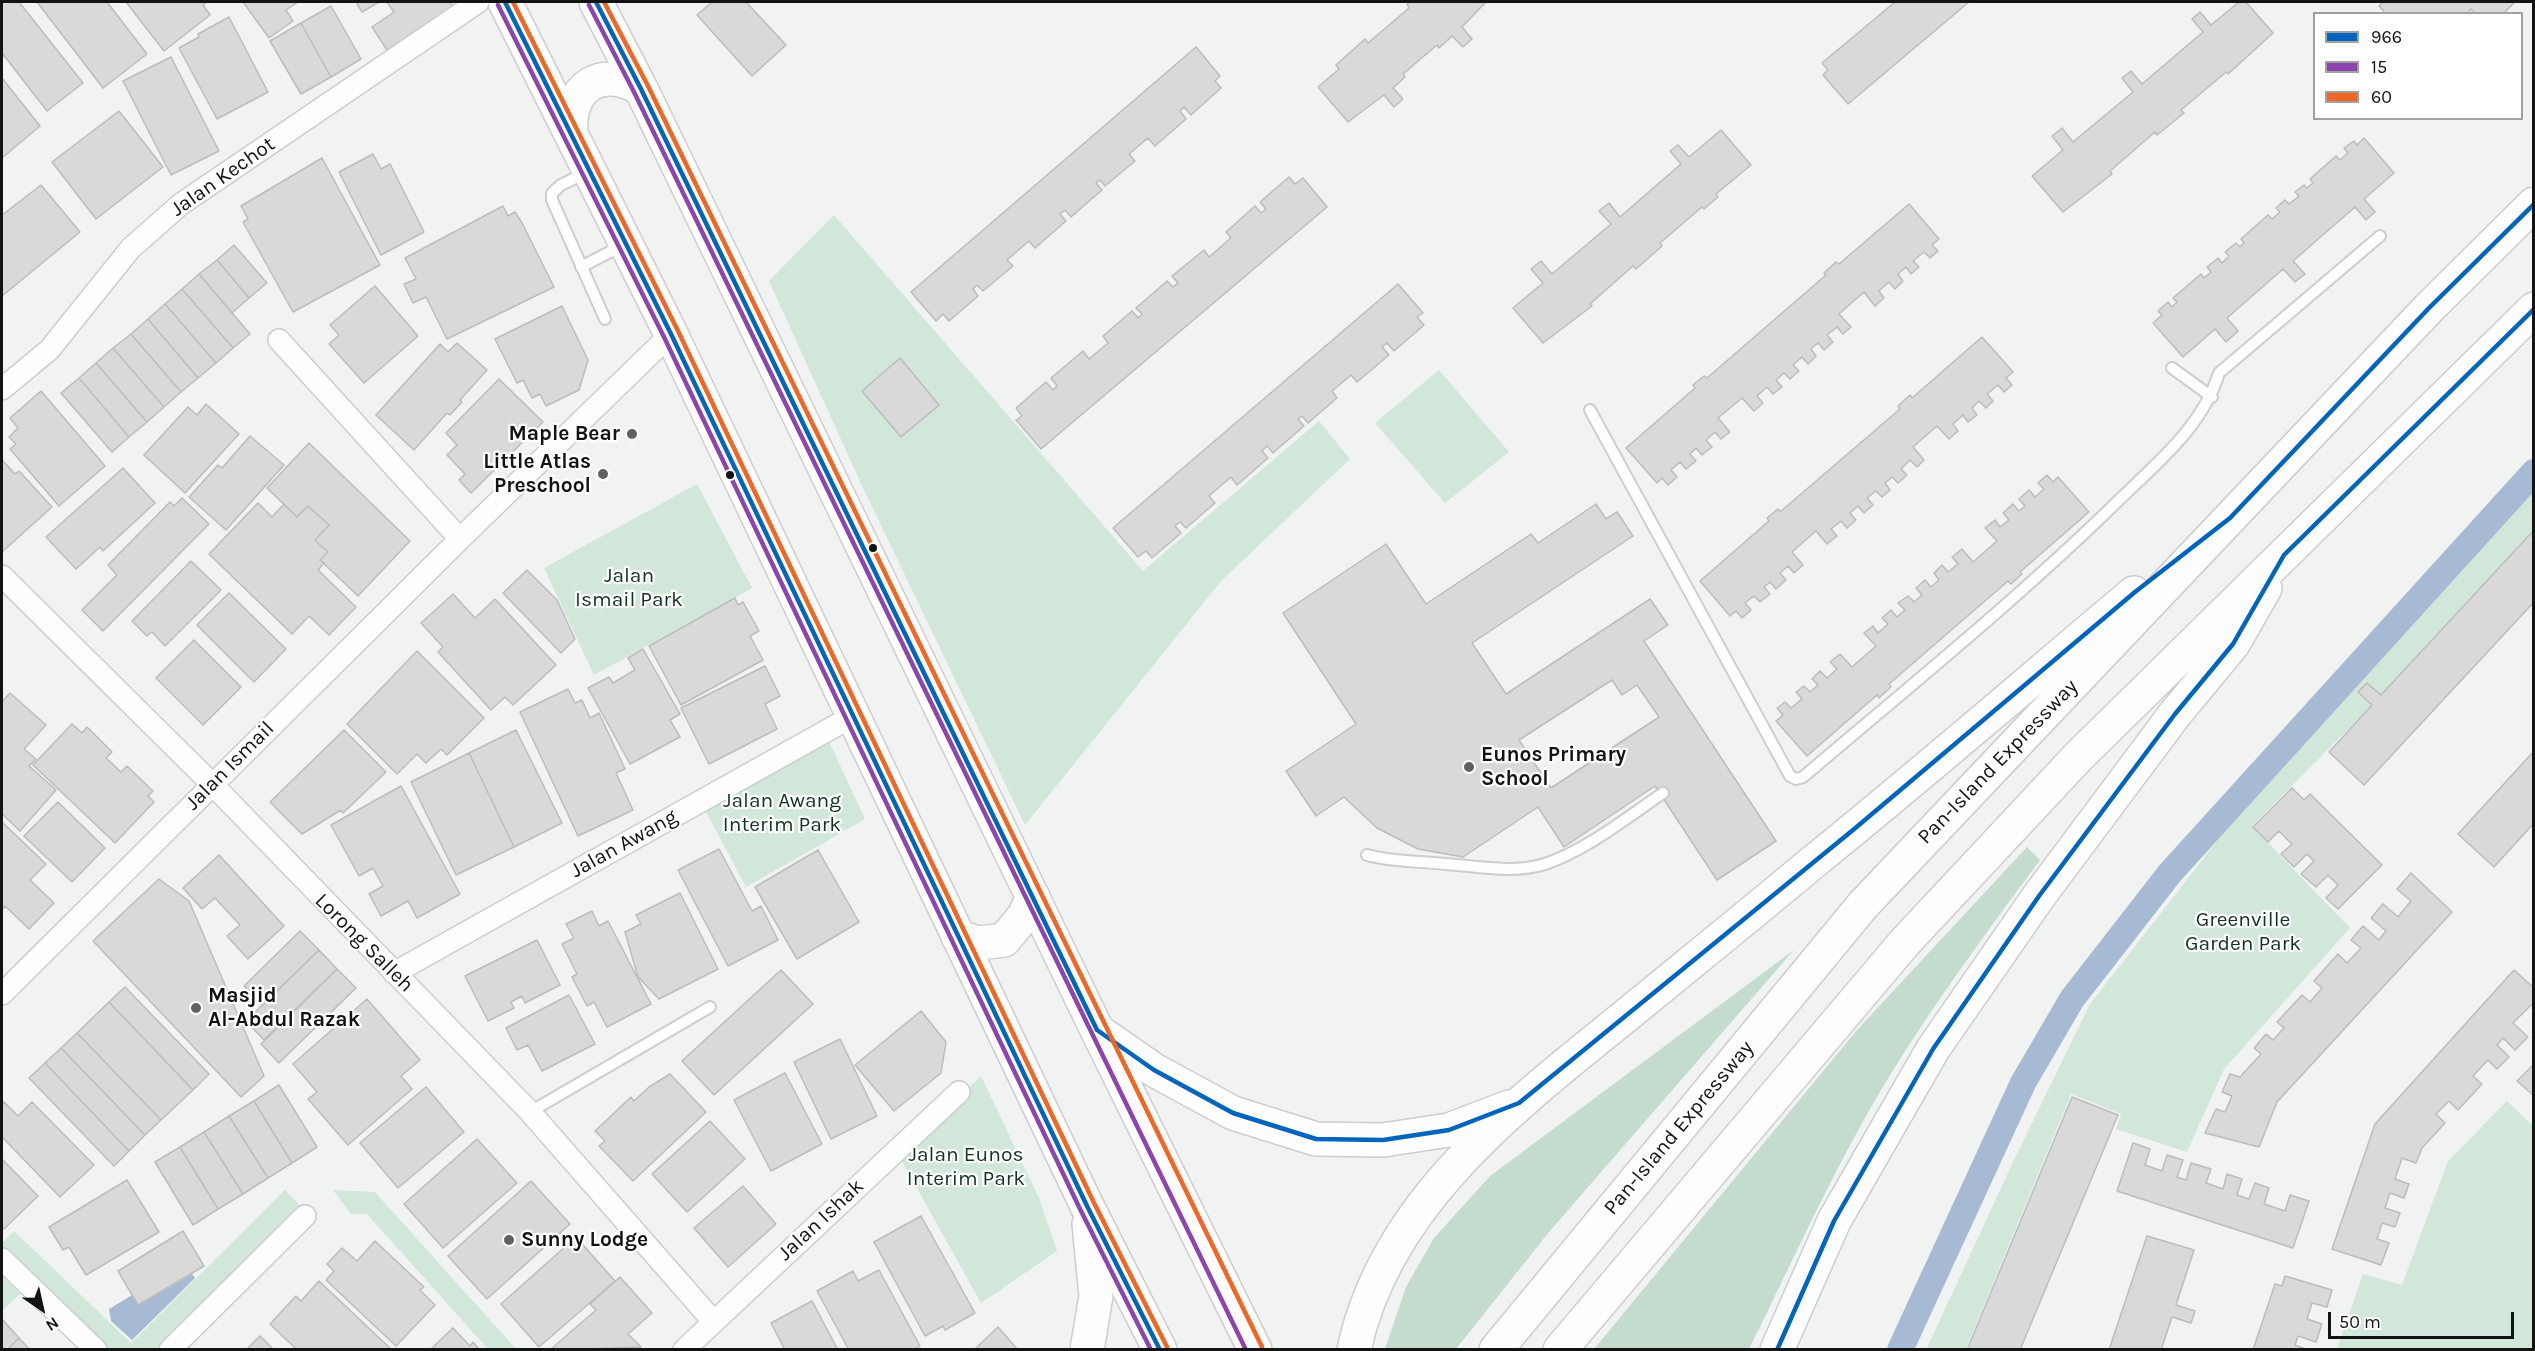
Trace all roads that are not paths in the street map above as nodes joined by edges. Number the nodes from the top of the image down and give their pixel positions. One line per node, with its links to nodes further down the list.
1 (478, 2): 16 (street, Jalan Kechot)
2 (505, 2): 5 (highway)
3 (596, 2): 4 (highway)
4 (641, 89): 5 (highway); 27 (highway)
5 (571, 132): 6 (highway)
6 (590, 171): 9 (highway); 10 (lane)
7 (2534, 204): 19 (highway, Pan-Island Expressway)
8 (2380, 236): 17 (lane)
9 (626, 244): 10 (lane); 13 (highway)
10 (581, 267): 12 (lane)
11 (2534, 309): 21 (highway)
12 (604, 319)
13 (670, 334): 20 (street, Jalan Ismail); 23 (highway)
14 (279, 340): 20 (street)
15 (2172, 368): 17 (lane)
16 (2, 389)
17 (2212, 397): 18 (lane)
18 (1590, 410)
19 (2230, 518): 34 (highway); 47 (highway, Pan-Island Expressway)
20 (460, 539): 24 (street, Jalan Ismail)
21 (2284, 555): 48 (highway); 49 (highway)
22 (2, 576): 24 (street, Lorong Salleh)
23 (853, 716): 28 (highway); 29 (street, Jalan Awang)
24 (212, 784): 29 (street, Lorong Salleh); 30 (street, Jalan Ismail)
25 (1663, 793): 26 (lane)
26 (1368, 855)
27 (1033, 897): 28 (highway); 32 (highway)
28 (958, 937): 36 (highway)
29 (394, 973): 35 (street, Lorong Salleh)
30 (2, 994)
31 (710, 1007): 35 (lane)
32 (1096, 1030): 34 (highway); 45 (highway)
33 (959, 1092): 39 (street, Jalan Ishak)
34 (1519, 1103): 46 (highway)
35 (530, 1112): 39 (street, Lorong Salleh)
36 (1087, 1206): 43 (highway); 44 (highway)
37 (305, 1216): 41 (street)
38 (2, 1259): 40 (street)
39 (714, 1321): 42 (street, Jalan Ishak)
40 (96, 1350)
41 (170, 1350)
42 (684, 1350)
43 (1087, 1350)
44 (1160, 1350)
45 (1255, 1350)
46 (1354, 1350)
47 (1496, 1350)
48 (1560, 1350)
49 (1777, 1350)

